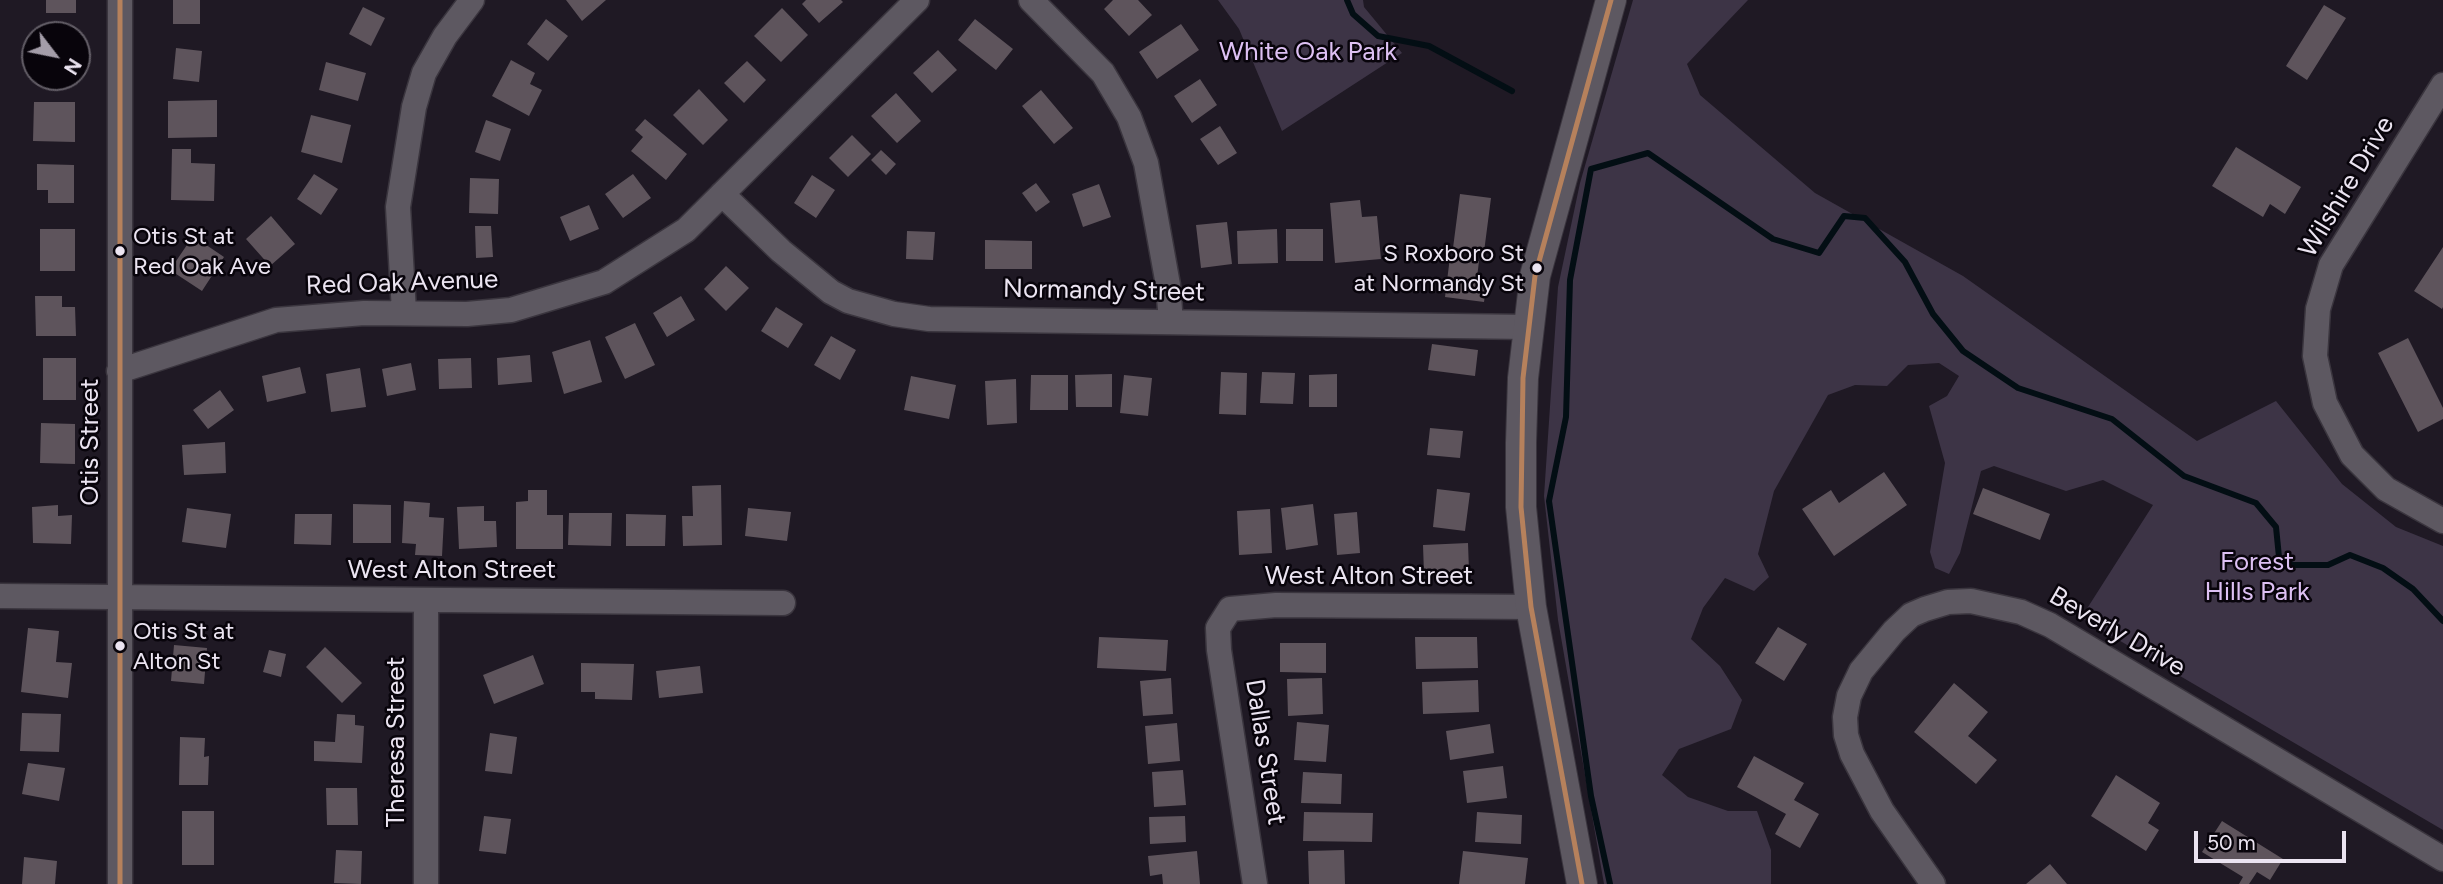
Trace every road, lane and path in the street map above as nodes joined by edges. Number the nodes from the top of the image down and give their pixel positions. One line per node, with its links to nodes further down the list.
1 (120, 0): 11 (street, Otis Street)
2 (472, 0): 8 (street)
3 (917, 0): 7 (street, Red Oak Avenue)
4 (1031, 0): 9 (street)
5 (1611, 0): 10 (street)
6 (2443, 85): 12 (street, Wilshire Drive)
7 (722, 194): 8 (street, Red Oak Avenue); 9 (street, Normandy Street)
8 (404, 312): 11 (street, Red Oak Avenue)
9 (1171, 322): 10 (street, Normandy Street)
10 (1528, 327): 17 (street)
11 (119, 371): 14 (street, Otis Street)
12 (2443, 520)
13 (0, 596): 14 (street, West Alton Street)
14 (120, 597): 15 (street, West Alton Street); 20 (street, Otis Street)
15 (426, 600): 16 (street, West Alton Street); 21 (street, Theresa Street)
16 (783, 603)
17 (1531, 607): 18 (street, West Alton Street); 23 (street)
18 (1218, 628): 22 (street, Dallas Street)
19 (2443, 859): 24 (street, Beverly Drive)
20 (120, 884)
21 (426, 884)
22 (1255, 884)
23 (1583, 884)
24 (1933, 884)

